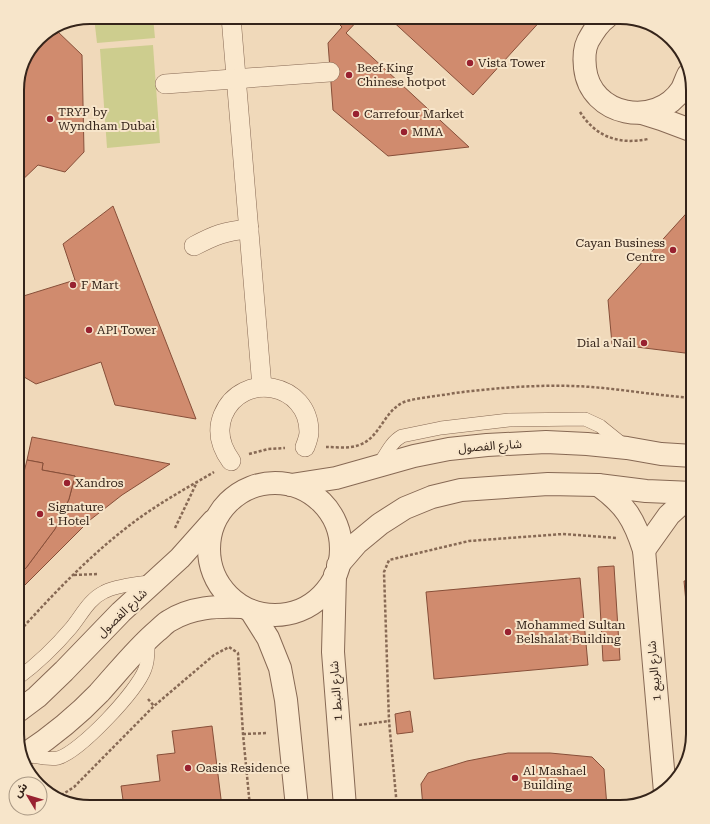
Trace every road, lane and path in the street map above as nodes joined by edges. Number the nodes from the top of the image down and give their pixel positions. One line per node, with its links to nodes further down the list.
1 (232, 24): 4 (street)
2 (600, 24): 7 (street)
3 (330, 72): 4 (street)
4 (236, 79): 6 (street); 9 (street)
5 (685, 82): 7 (street)
6 (165, 84)
7 (642, 113): 8 (street)
8 (686, 128)
9 (249, 229): 10 (street); 11 (street)
10 (194, 246)
11 (262, 387): 12 (street); 14 (street)
12 (305, 447)
13 (686, 456): 16 (street, شارع الفصول)
14 (231, 461)
15 (198, 481): 21 (path)
16 (291, 485): 20 (street); 23 (street)
17 (598, 485): 18 (street); 22 (street, شارع الربيع 1); 23 (street)
18 (686, 493)
19 (686, 499): 22 (street)
20 (222, 509): 26 (street, شارع الفصول); 27 (street)
21 (173, 531)
22 (644, 550): 30 (path); 33 (street, شارع الربيع 1)
23 (337, 570): 27 (street); 31 (street, شارع النبط 1)
24 (103, 574): 25 (path)
25 (74, 575)
26 (156, 580): 28 (lane); 29 (street, شارع الفصول)
27 (247, 609): 32 (street); 36 (street)
28 (24, 673)
29 (24, 706)
30 (389, 721): 31 (path); 38 (path)
31 (339, 728): 37 (street, شارع النبط 1)
32 (27, 753)
33 (664, 783)
34 (63, 794): 35 (path)
35 (249, 800)
36 (296, 800)
37 (344, 800)
38 (396, 800)

